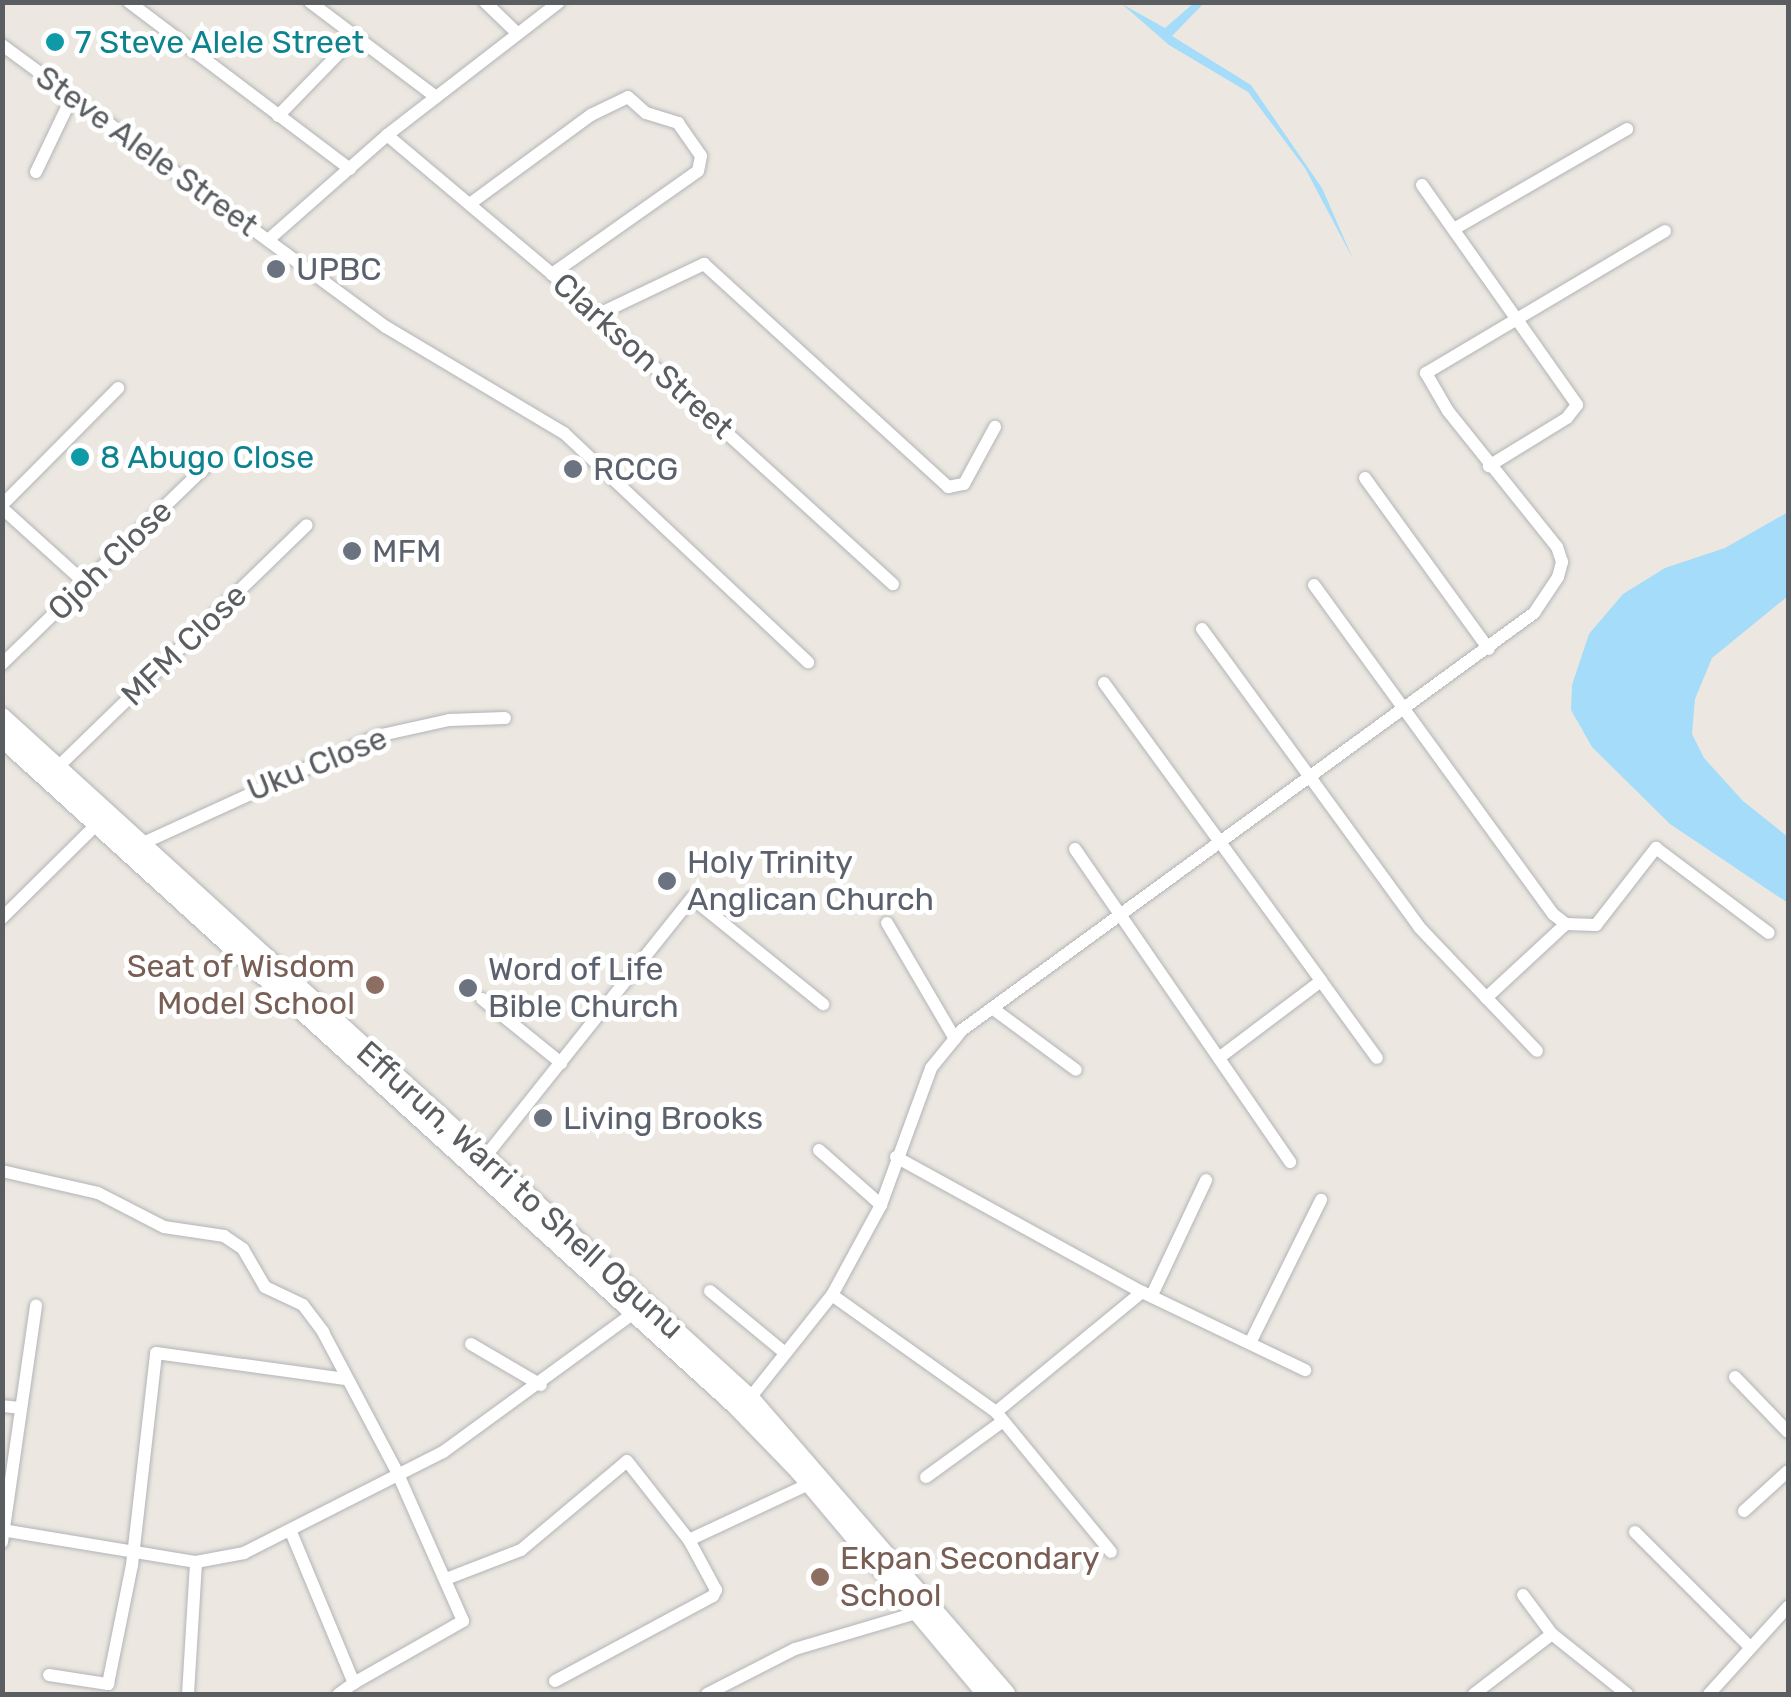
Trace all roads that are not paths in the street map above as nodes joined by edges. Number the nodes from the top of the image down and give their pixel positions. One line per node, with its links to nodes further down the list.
1 (129, 2): 10 (street)
2 (310, 2): 9 (street)
3 (485, 2): 5 (street)
4 (559, 2): 5 (street)
5 (517, 32): 9 (street)
6 (2, 45): 8 (street, Steve Alele Street)
7 (345, 46): 10 (street)
8 (72, 96): 14 (street); 19 (street, Steve Alele Street)
9 (436, 97): 12 (street)
10 (278, 116): 13 (street)
11 (1628, 129): 17 (street)
12 (387, 136): 13 (street); 16 (street, Clarkson Street)
13 (350, 168): 19 (street)
14 (36, 172)
15 (1422, 185): 17 (street)
16 (471, 203): 20 (street, Clarkson Street); 20 (street)
17 (1454, 229): 22 (street)
18 (1665, 230): 22 (street)
19 (268, 240): 35 (street, Steve Alele Street)
20 (552, 274): 21 (street, Clarkson Street)
21 (598, 315): 24 (street); 31 (street, Clarkson Street)
22 (1516, 315): 26 (street); 26 (street)
23 (118, 388): 28 (street)
24 (995, 427)
25 (217, 456): 30 (street, Ojoh Close)
26 (1489, 466): 34 (street)
27 (1366, 478): 34 (street)
28 (2, 507): 30 (street)
29 (307, 525): 42 (street, MFM Close)
30 (86, 584): 36 (street, Ojoh Close)
31 (894, 584)
32 (1314, 585): 38 (street)
33 (1202, 630): 43 (street)
34 (1489, 649): 38 (street)
35 (808, 662)
36 (2, 664)
37 (1104, 683): 45 (street)
38 (1405, 711): 43 (street); 51 (street)
39 (2, 717): 42 (main road, Effurun, Warri to Shell Ogunu)
40 (505, 718): 46 (street, Uku Close)
41 (2, 738): 44 (main road, Effurun, Warri to Shell Ogunu)
42 (60, 765): 46 (main road, Effurun, Warri to Shell Ogunu)
43 (1313, 777): 45 (street); 55 (street)
44 (97, 824): 49 (street); 64 (main road, Effurun, Warri to Shell Ogunu)
45 (1222, 842): 48 (street); 53 (street)
46 (139, 845): 64 (main road, Effurun, Warri to Shell Ogunu)
47 (1075, 849): 48 (street)
48 (1121, 914): 57 (street); 60 (street)
49 (2, 918)
50 (887, 923): 58 (street)
51 (1566, 924): 52 (street); 55 (street)
52 (1770, 933)
53 (1322, 981): 60 (street); 61 (street)
54 (482, 998): 62 (street)
55 (1486, 998): 59 (street)
56 (823, 1004): 62 (street)
57 (992, 1008): 58 (street); 63 (street)
58 (954, 1039): 66 (street)
59 (1537, 1051)
60 (1219, 1058): 68 (street)
61 (1377, 1058)
62 (561, 1063): 67 (street)
63 (1076, 1070)
64 (441, 1131): 67 (main road, Effurun, Warri to Shell Ogunu); 77 (main road, Effurun, Warri to Shell Ogunu)
65 (820, 1150): 72 (street)
66 (896, 1157): 72 (street); 74 (street)
67 (486, 1158): 85 (main road, Effurun, Warri to Shell Ogunu)
68 (1290, 1162)
69 (2, 1171): 83 (street)
70 (1206, 1180): 74 (street)
71 (1320, 1200): 78 (street)
72 (881, 1205): 75 (street)
73 (710, 1291): 80 (street)
74 (1147, 1294): 78 (street); 88 (street)
75 (832, 1295): 80 (street); 88 (street)
76 (36, 1305): 87 (street)
77 (632, 1314): 84 (street); 93 (main road, Effurun, Warri to Shell Ogunu)
78 (1250, 1343): 81 (street)
79 (470, 1344): 84 (street)
80 (785, 1353): 85 (street)
81 (1305, 1370)
82 (1735, 1376): 89 (street)
83 (348, 1379): 91 (street); 99 (street)
84 (541, 1385): 91 (street)
85 (750, 1398): 115 (main road, Effurun, Warri to Shell Ogunu)
86 (2, 1406): 87 (street)
87 (21, 1408): 97 (street)
88 (1000, 1416): 92 (street); 100 (street)
89 (1788, 1432)
90 (1788, 1471): 94 (street)
91 (396, 1472): 95 (street); 102 (street)
92 (926, 1477)
93 (809, 1484): 98 (street); 105 (main road, Effurun, Warri to Shell Ogunu)
94 (1744, 1512)
95 (292, 1532): 101 (street); 110 (street)
96 (1635, 1532): 107 (street)
97 (3, 1534): 99 (street)
98 (689, 1540): 102 (street); 109 (street)
99 (128, 1549): 101 (street); 108 (street)
100 (1111, 1552)
101 (196, 1562): 111 (street)
102 (446, 1579): 110 (street)
103 (1523, 1595): 106 (street)
104 (1788, 1606): 107 (street)
105 (920, 1612): 113 (street); 114 (main road, Effurun, Warri to Shell Ogunu)
106 (1552, 1634): 116 (street); 117 (street)
107 (1750, 1647): 118 (street)
108 (49, 1675)
109 (555, 1681)
110 (354, 1684): 112 (street)
111 (188, 1694)
112 (340, 1694)
113 (707, 1694)
114 (986, 1694)
115 (1006, 1694)
116 (1474, 1694)
117 (1626, 1694)
118 (1709, 1694)

